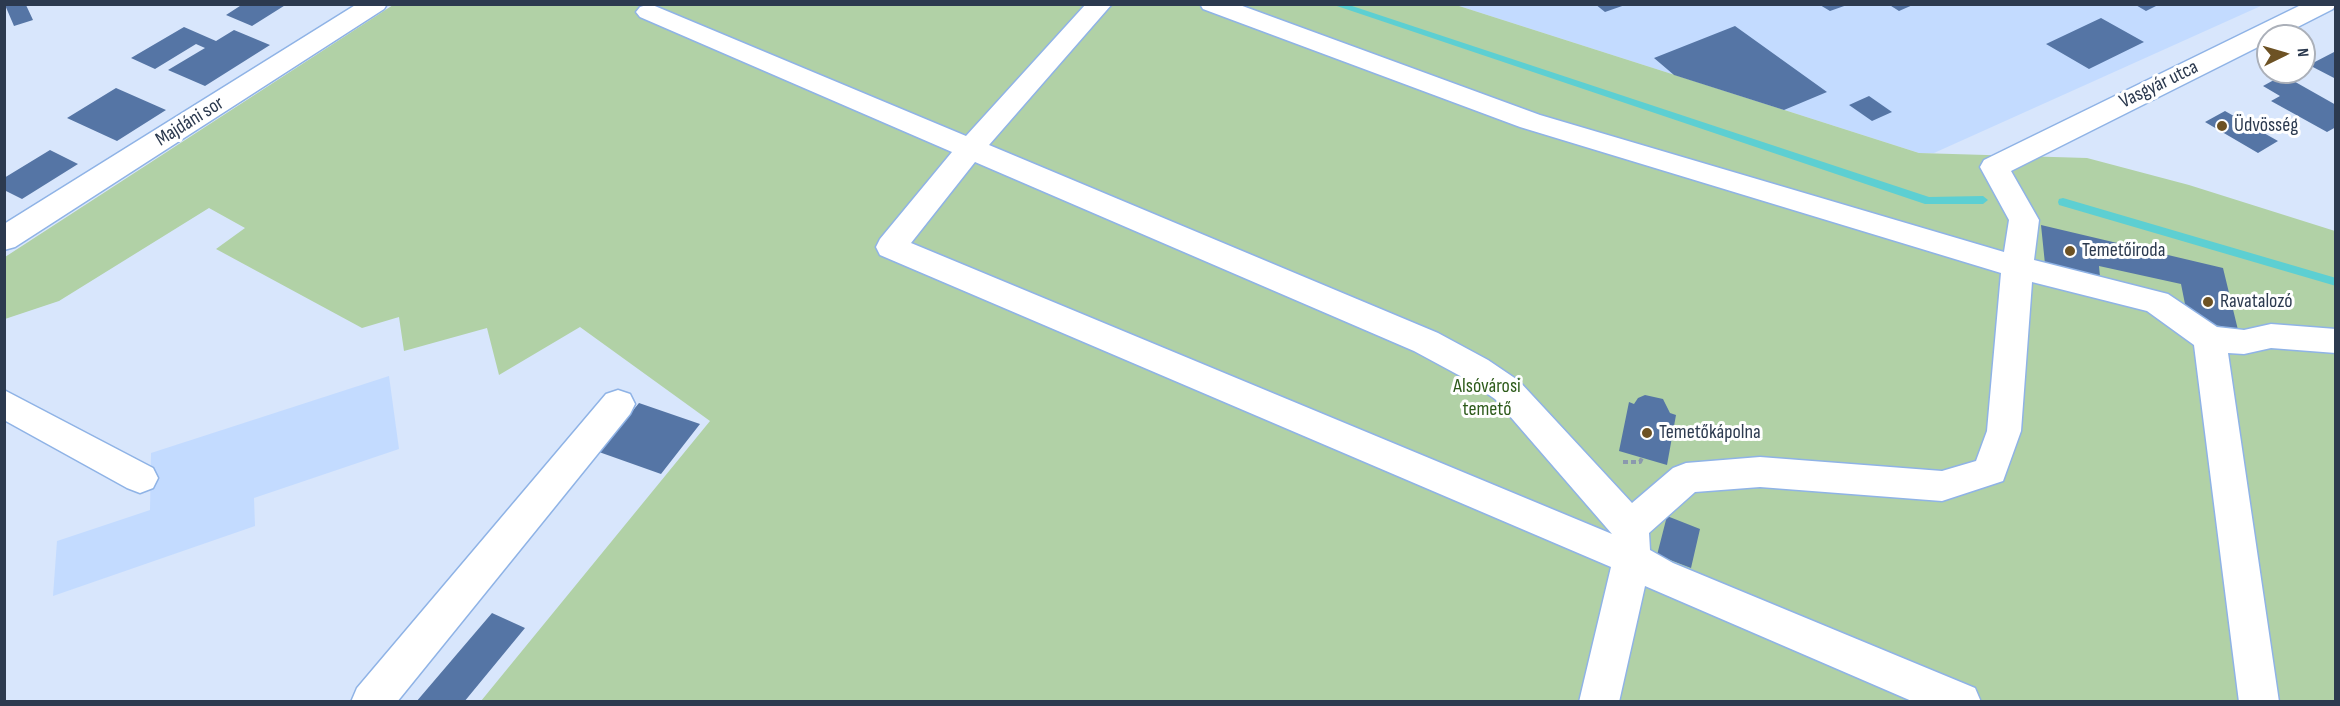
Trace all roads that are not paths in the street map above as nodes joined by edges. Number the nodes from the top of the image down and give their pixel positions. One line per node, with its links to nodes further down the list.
1 (375, 4): 7 (street, Majdáni sor)
2 (1100, 4): 6 (street)
3 (1212, 4): 8 (street)
4 (2324, 4): 8 (street, Vasgyár utca)
5 (649, 12): 6 (street)
6 (970, 149): 14 (street); 14 (street)
7 (4, 239)
8 (2017, 267): 9 (street); 14 (street)
9 (2210, 339): 10 (street); 18 (street)
10 (2336, 340)
11 (4, 403): 13 (street)
12 (618, 404): 15 (street)
13 (140, 478)
14 (1631, 543): 16 (street); 17 (street)
15 (372, 702)
16 (1599, 702)
17 (1961, 702)
18 (2259, 702)

